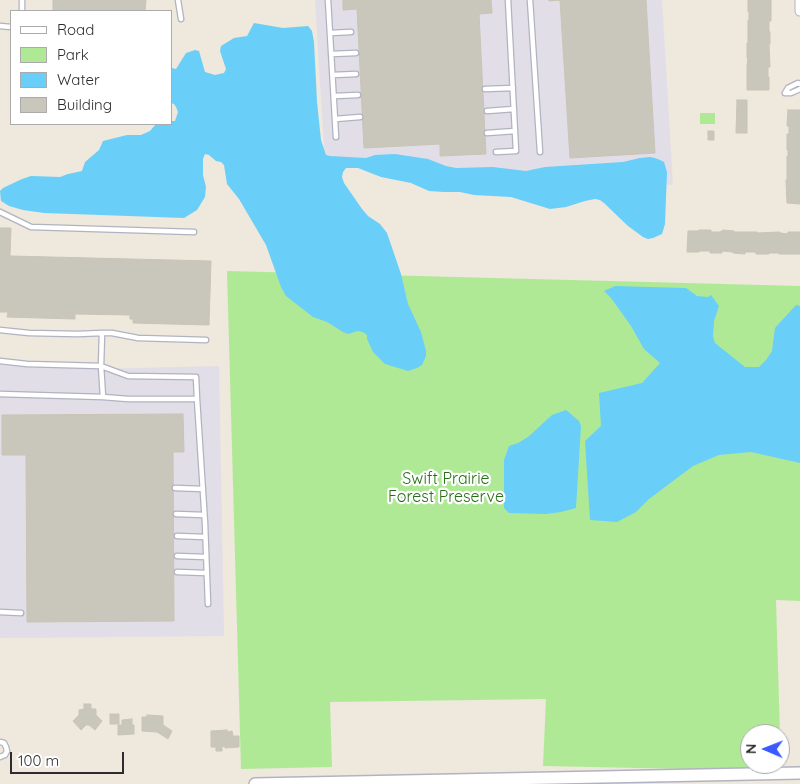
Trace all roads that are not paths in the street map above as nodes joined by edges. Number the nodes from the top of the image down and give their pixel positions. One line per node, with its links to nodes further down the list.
1 (178, 0): 7 (lane)
2 (328, 0): 9 (lane)
3 (508, 0): 15 (lane)
4 (530, 0): 28 (lane)
5 (800, 0): 6 (street)
6 (800, 11)
7 (180, 19)
8 (351, 32): 9 (lane)
9 (330, 33): 11 (lane)
10 (356, 53): 11 (lane)
11 (331, 54): 13 (lane)
12 (356, 74): 13 (lane)
13 (332, 75): 19 (lane)
14 (800, 84): 17 (lane)
15 (513, 88): 16 (lane); 20 (lane)
16 (485, 89)
17 (800, 89)
18 (358, 94): 19 (lane)
19 (334, 96): 23 (lane)
20 (514, 109): 21 (lane); 24 (lane)
21 (487, 111)
22 (360, 117): 23 (lane)
23 (335, 118): 26 (lane)
24 (515, 131): 25 (lane); 27 (lane)
25 (487, 133)
26 (336, 137)
27 (496, 152)
28 (540, 152)
29 (0, 212): 30 (lane)
30 (194, 232)
31 (0, 330): 32 (lane)
32 (102, 333): 33 (lane); 35 (lane)
33 (206, 340)
34 (0, 361): 35 (lane)
35 (101, 366): 37 (lane); 38 (lane)
36 (0, 394): 37 (lane)
37 (103, 397): 38 (lane)
38 (197, 399): 40 (lane)
39 (175, 488): 40 (lane)
40 (202, 489): 42 (lane)
41 (176, 514): 42 (lane)
42 (204, 515): 44 (lane)
43 (177, 536): 44 (lane)
44 (205, 537): 46 (lane)
45 (177, 556): 46 (lane)
46 (206, 557): 48 (lane)
47 (177, 572): 48 (lane)
48 (207, 573): 49 (lane)
49 (208, 604)
50 (0, 612): 51 (lane)
51 (21, 613)
52 (0, 742): 53 (lane)
53 (0, 757)
54 (800, 773): 55 (street)
55 (644, 780): 56 (street)
56 (420, 782): 57 (street)
57 (255, 784)

